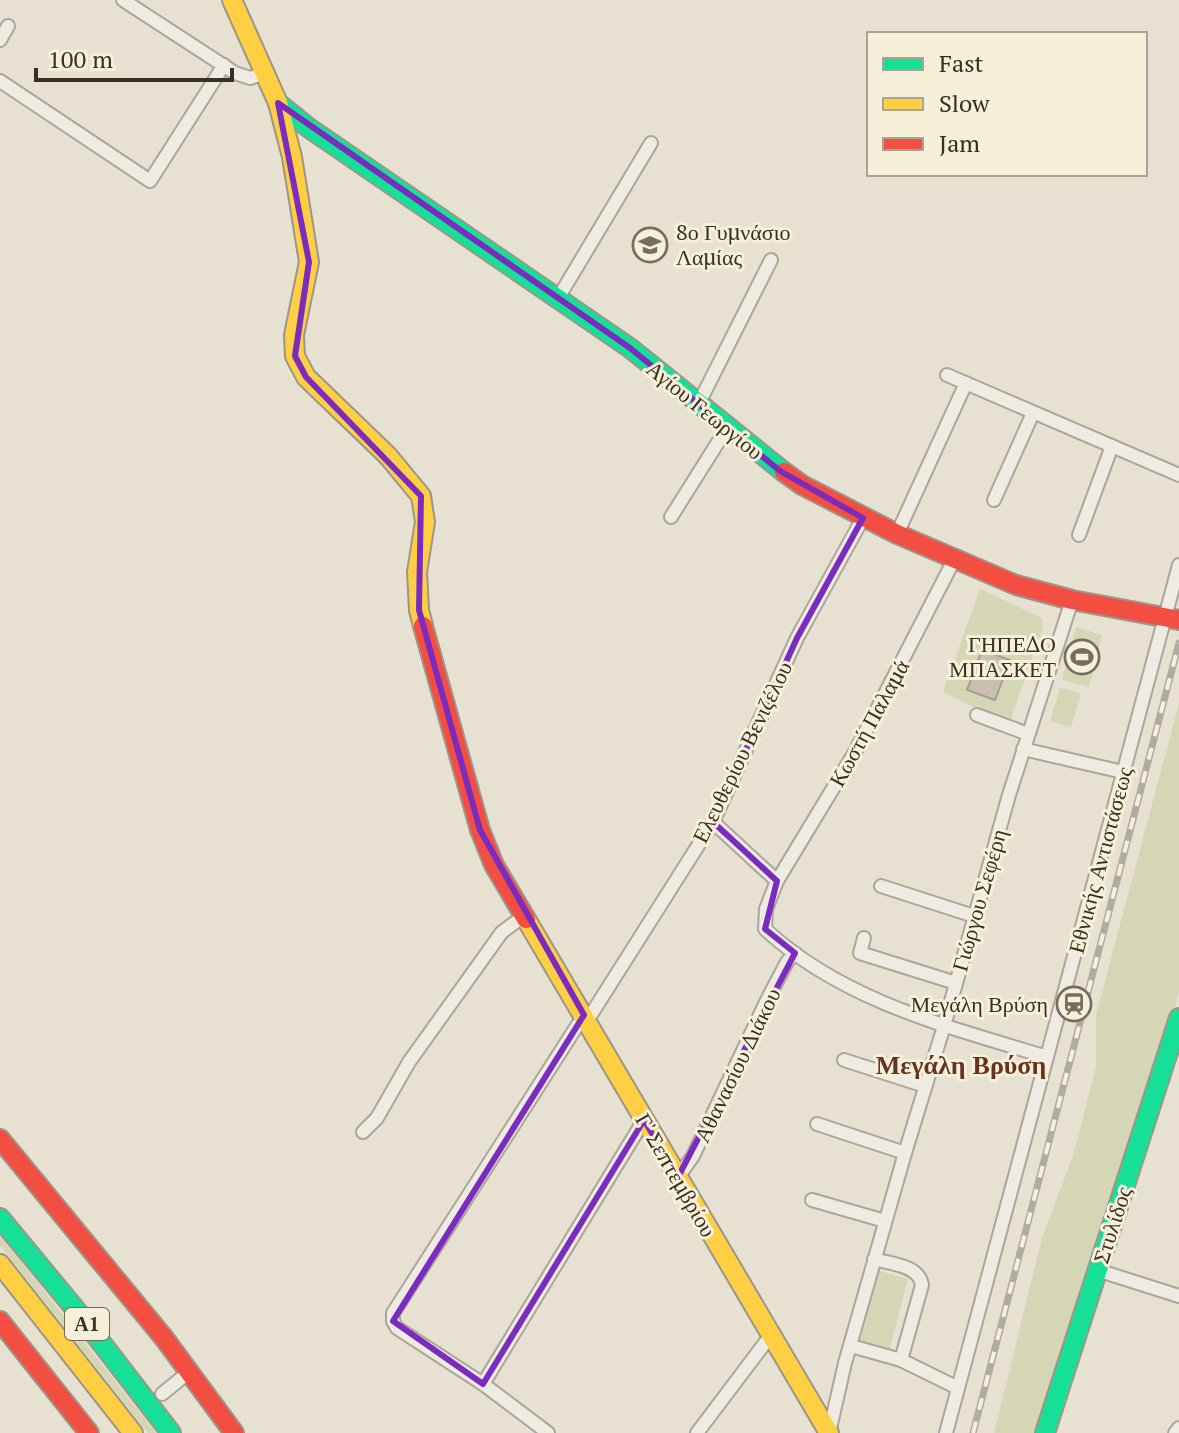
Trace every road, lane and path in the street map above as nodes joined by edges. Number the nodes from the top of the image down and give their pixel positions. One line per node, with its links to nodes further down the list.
1 (123, 0): 5 (street)
2 (232, 0): 6 (main road)
3 (8, 26): 4 (street)
4 (0, 40)
5 (224, 65): 6 (street); 7 (street)
6 (263, 74): 8 (main road)
7 (0, 81)
8 (278, 103): 11 (main road, Αγίου Γεωργίου); 35 (main road, Γ' Σεπτεμβρίου)
9 (651, 143): 11 (street)
10 (771, 260): 14 (street)
11 (557, 300): 14 (main road, Αγίου Γεωργίου)
12 (947, 375): 13 (street)
13 (966, 383): 15 (street); 22 (street)
14 (699, 403): 16 (main road, Αγίου Γεωργίου)
15 (1033, 413): 17 (street); 19 (street)
16 (727, 428): 20 (street); 21 (main road, Αγίου Γεωργίου)
17 (1112, 446): 18 (street); 23 (street)
18 (1179, 475)
19 (994, 500)
20 (671, 517)
21 (863, 518): 22 (main road, Αγίου Γεωργίου); 32 (street, Ελευθερίου Βενιζέλου)
22 (897, 534): 24 (main road, Αγίου Γεωργίου)
23 (1079, 535)
24 (954, 560): 26 (main road, Αγίου Γεωργίου); 33 (street, Κωστή Παλαμά)
25 (1179, 565): 27 (street, Εθνικής Αντιστάσεως)
26 (1072, 600): 27 (main road, Αγίου Γεωργίου); 29 (street, Γιώργου Σεφέρη)
27 (1172, 618): 31 (street, Εθνικής Αντιστάσεως)
28 (977, 715): 29 (street)
29 (1028, 734): 30 (street, Γιώργου Σεφέρη)
30 (1023, 749): 31 (street); 36 (street, Γιώργου Σεφέρη)
31 (1123, 772): 43 (street, Εθνικής Αντιστάσεως)
32 (713, 822): 33 (street); 40 (street, Ελευθερίου Βενιζέλου)
33 (777, 881): 38 (street, Κωστή Παλαμά)
34 (881, 886): 36 (street)
35 (524, 916): 40 (main road, Γ' Σεπτεμβρίου); 48 (street)
36 (974, 916): 39 (street, Γιώργου Σεφέρη)
37 (864, 938): 39 (street)
38 (795, 953): 42 (street); 51 (street, Αθανασίου Διάκου)
39 (956, 983): 42 (street, Γιώργου Σεφέρη)
40 (586, 1018): 46 (main road, Γ' Σεπτεμβρίου); 64 (street, Ελευθερίου Βενιζέλου)
41 (1178, 1024): 57 (main road, Στυλίδος)
42 (944, 1026): 43 (street); 45 (street, Γιώργου Σεφέρη)
43 (1047, 1057): 65 (street, Εθνικής Αντιστάσεως)
44 (844, 1060): 45 (street)
45 (925, 1086): 50 (street, Γιώργου Σεφέρη)
46 (644, 1120): 51 (main road, Γ' Σεπτεμβρίου); 64 (street)
47 (817, 1124): 50 (street)
48 (363, 1132)
49 (0, 1139): 63 (main road)
50 (905, 1153): 54 (street, Γιώργου Σεφέρη)
51 (678, 1177): 60 (main road, Γ' Σεπτεμβρίου)
52 (812, 1200): 54 (street)
53 (0, 1218): 70 (main road, Α1)
54 (885, 1221): 55 (street, Γιώργου Σεφέρη)
55 (874, 1259): 61 (street, Γιώργου Σεφέρη); 62 (street)
56 (0, 1264): 69 (main road, Α1)
57 (1097, 1270): 58 (street); 76 (main road, Στυλίδος)
58 (1179, 1296)
59 (0, 1321): 68 (main road)
60 (771, 1335): 73 (street); 74 (main road, Γ' Σεπτεμβρίου)
61 (851, 1346): 62 (street); 74 (street, Γιώργου Σεφέρη)
62 (901, 1360): 65 (street)
63 (189, 1372): 66 (street); 71 (main road)
64 (483, 1384): 72 (street, Ελευθερίου Βενιζέλου)
65 (958, 1388): 75 (street, Εθνικής Αντιστάσεως)
66 (162, 1394)
67 (1179, 1428): 77 (street)
68 (89, 1433)
69 (133, 1433)
70 (171, 1433)
71 (234, 1433)
72 (548, 1433)
73 (697, 1433)
74 (829, 1433)
75 (946, 1433)
76 (1045, 1433)
77 (1175, 1433)

